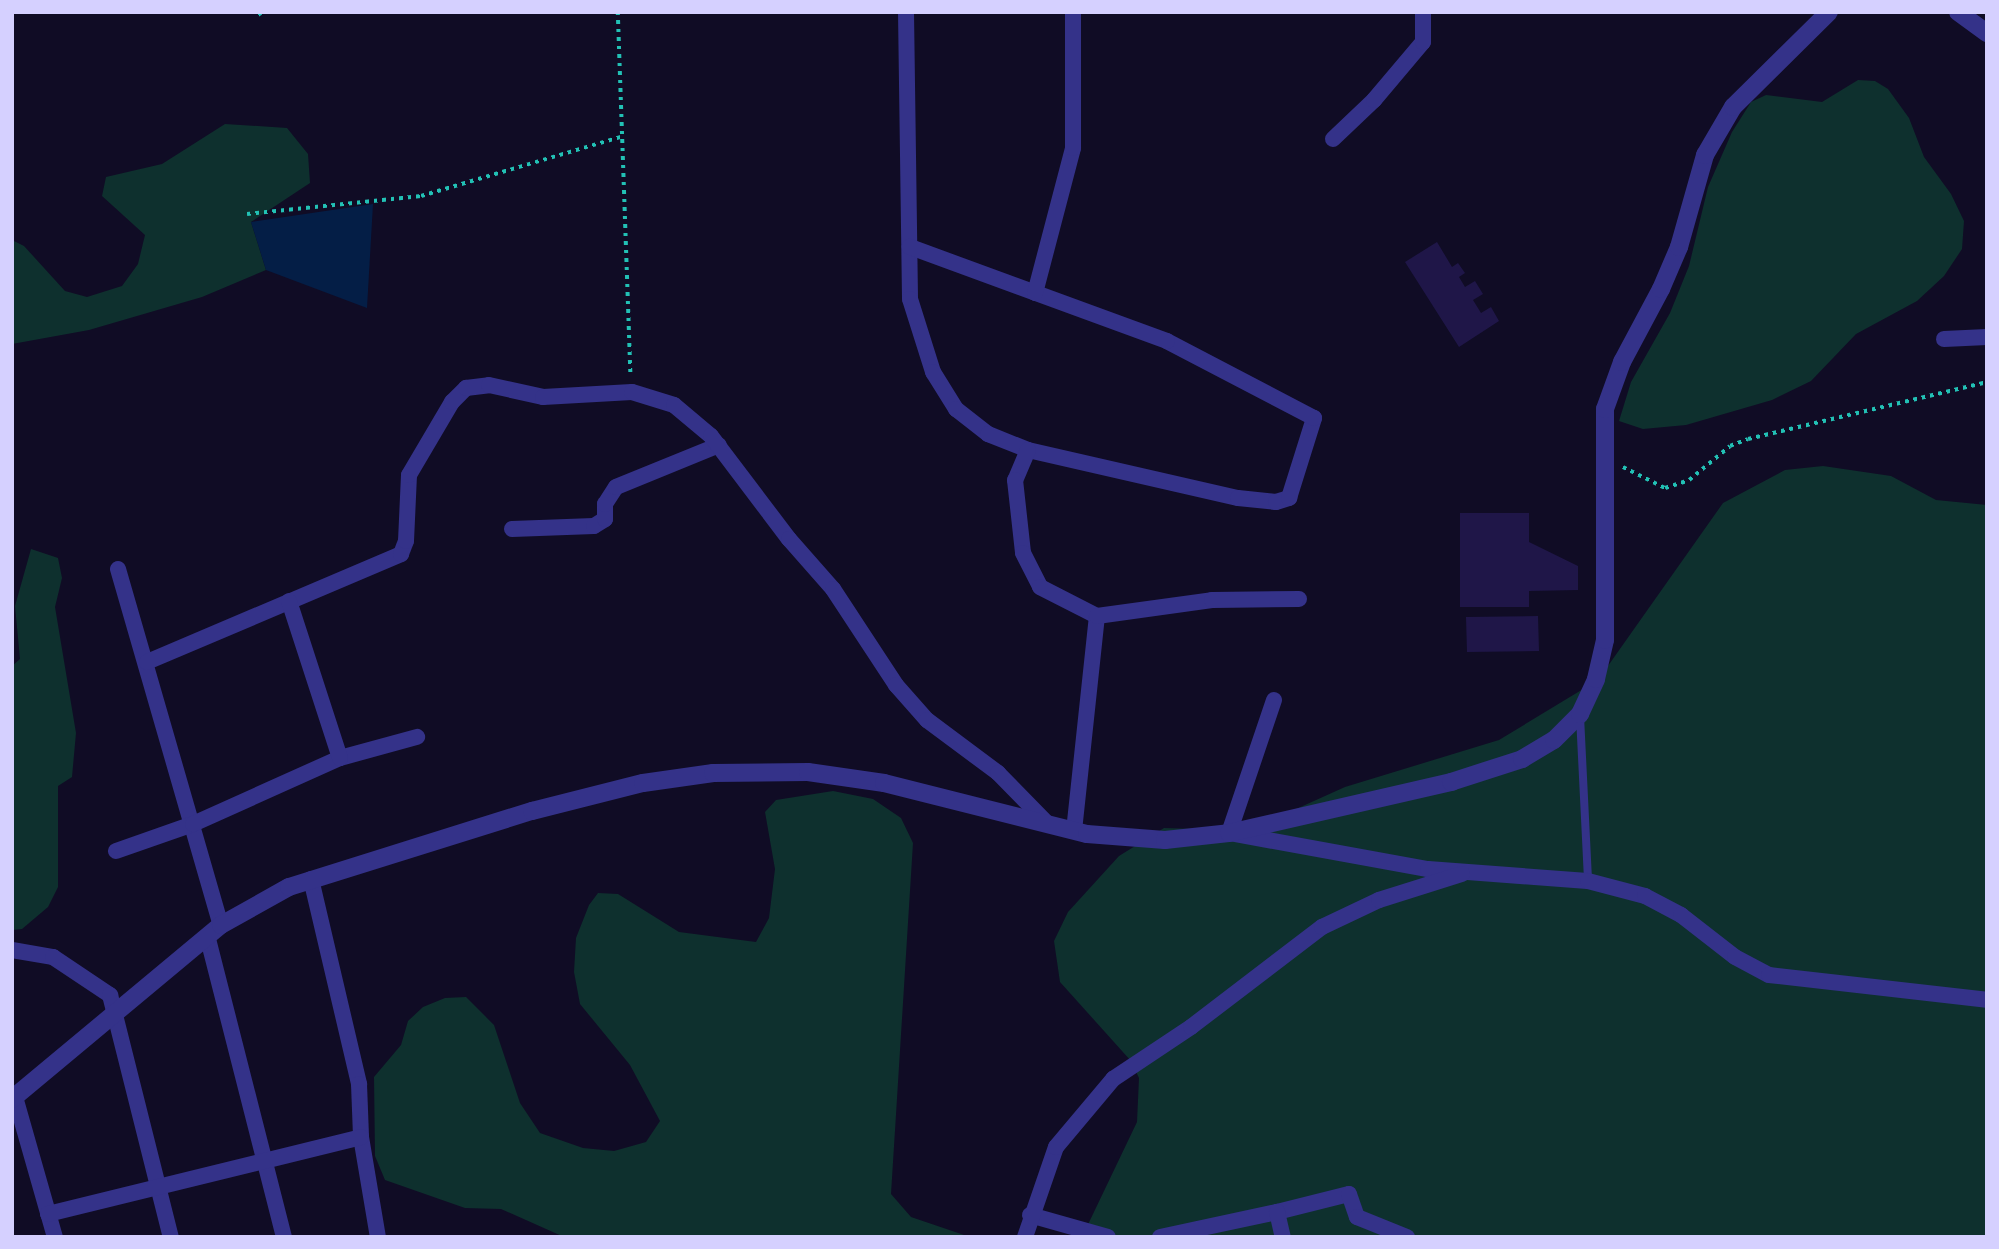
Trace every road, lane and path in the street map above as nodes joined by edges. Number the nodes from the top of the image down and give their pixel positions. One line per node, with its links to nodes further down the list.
1 (618, 12): 8 (path)
2 (906, 12): 11 (street)
3 (1073, 12): 12 (street)
4 (1423, 12): 9 (street)
5 (1829, 12): 19 (street)
6 (1958, 12): 7 (street)
7 (1987, 33)
8 (623, 136): 10 (path); 16 (path)
9 (1333, 139)
10 (247, 214)
11 (910, 247): 12 (street); 18 (street)
12 (1035, 293): 18 (street)
13 (1987, 337): 14 (street)
14 (1944, 339)
15 (1987, 382): 19 (path)
16 (632, 392): 17 (street); 23 (street)
17 (719, 444): 20 (street); 31 (street)
18 (1028, 450): 24 (street)
19 (1603, 457): 27 (street)
20 (512, 529)
21 (118, 569): 25 (street)
22 (1298, 599): 24 (street)
23 (289, 601): 25 (street); 29 (street)
24 (1097, 616): 32 (street)
25 (147, 662): 30 (street)
26 (1274, 700): 33 (street)
27 (1580, 714): 33 (street); 37 (lane)
28 (417, 737): 29 (street)
29 (340, 758): 30 (street)
30 (193, 824): 34 (street); 38 (street)
31 (1048, 824): 32 (street); 36 (street)
32 (1074, 831): 33 (street)
33 (1229, 833): 35 (street)
34 (116, 851)
35 (1467, 873): 37 (street); 49 (street)
36 (311, 879): 38 (street); 44 (street)
37 (1588, 881): 41 (street)
38 (222, 925): 39 (street)
39 (208, 939): 42 (street); 45 (street)
40 (12, 950): 42 (street)
41 (1987, 1000)
42 (118, 1012): 43 (street); 46 (street)
43 (13, 1098): 48 (street)
44 (361, 1137): 45 (street); 53 (street)
45 (265, 1158): 46 (street); 52 (street)
46 (159, 1185): 48 (street); 51 (street)
47 (1277, 1212): 56 (street); 57 (street); 58 (street)
48 (48, 1214): 50 (street)
49 (1030, 1215): 54 (street); 55 (street)
50 (55, 1237)
51 (171, 1237)
52 (284, 1237)
53 (378, 1237)
54 (1025, 1237)
55 (1108, 1237)
56 (1160, 1237)
57 (1283, 1237)
58 (1407, 1237)

